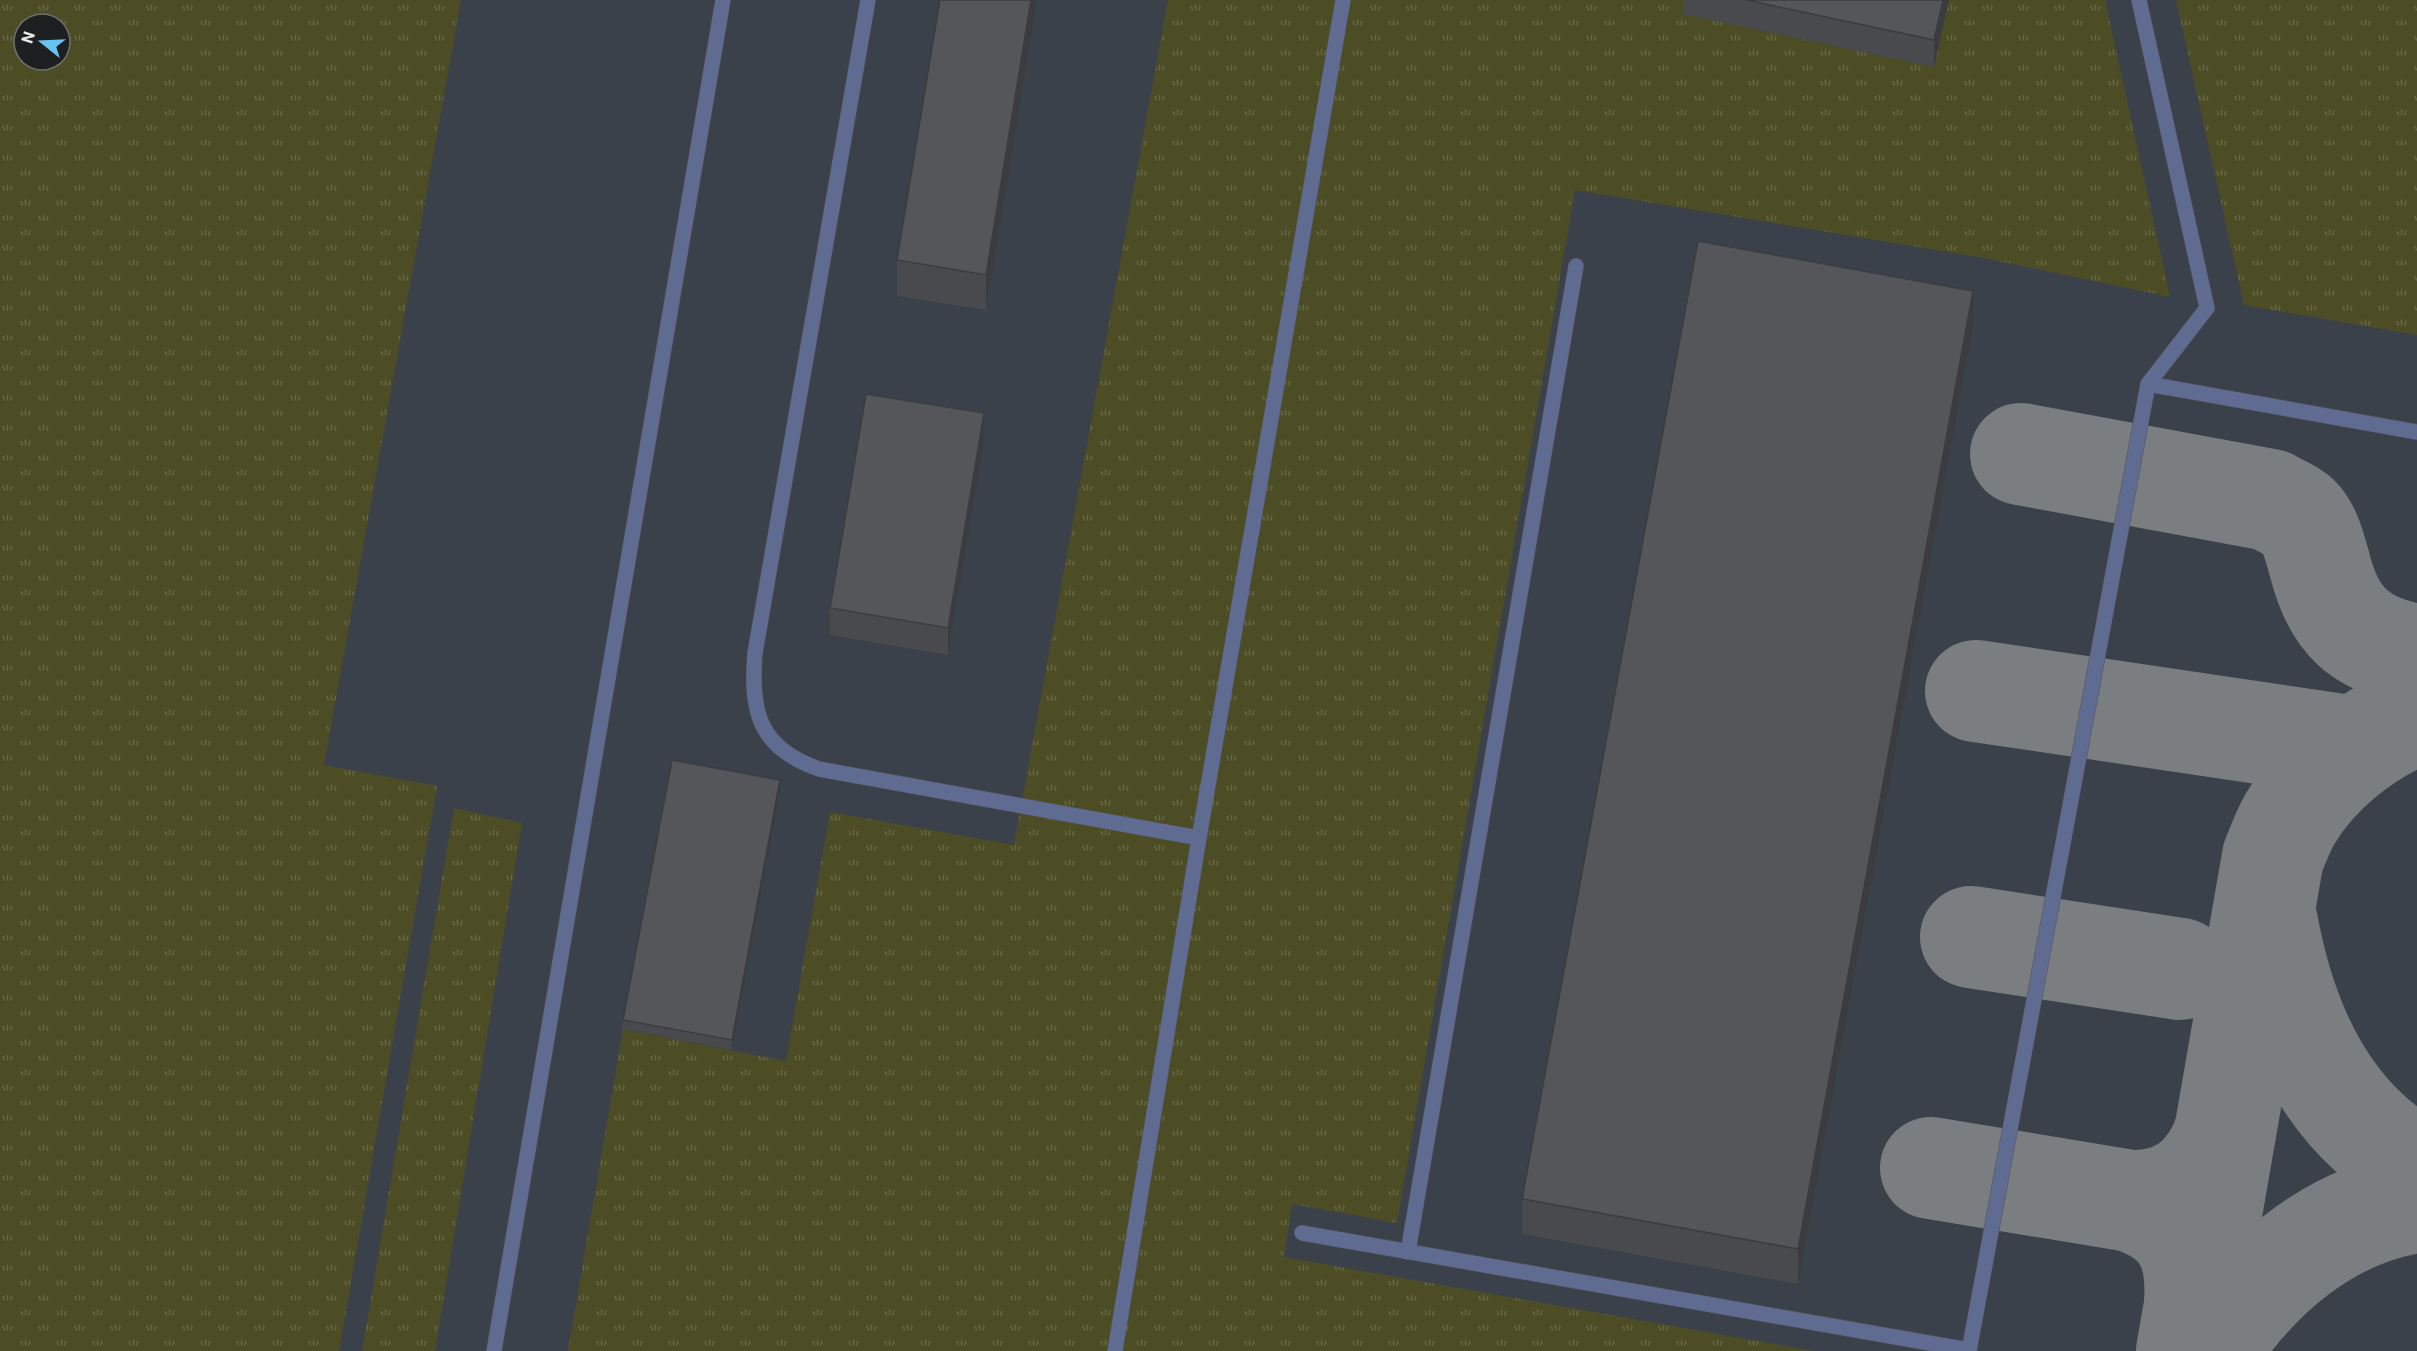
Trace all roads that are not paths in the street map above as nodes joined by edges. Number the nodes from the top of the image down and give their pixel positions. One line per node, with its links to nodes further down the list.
1 (723, 0): 11 (street)
2 (868, 0): 8 (street)
3 (1343, 0): 8 (street)
4 (2139, 0): 6 (street)
5 (1576, 266): 10 (street)
6 (2148, 384): 7 (street); 13 (street)
7 (2417, 432)
8 (1199, 838): 12 (street)
9 (1302, 1233): 10 (street)
10 (1408, 1252): 13 (street)
11 (494, 1351)
12 (1115, 1351)
13 (1969, 1351)

